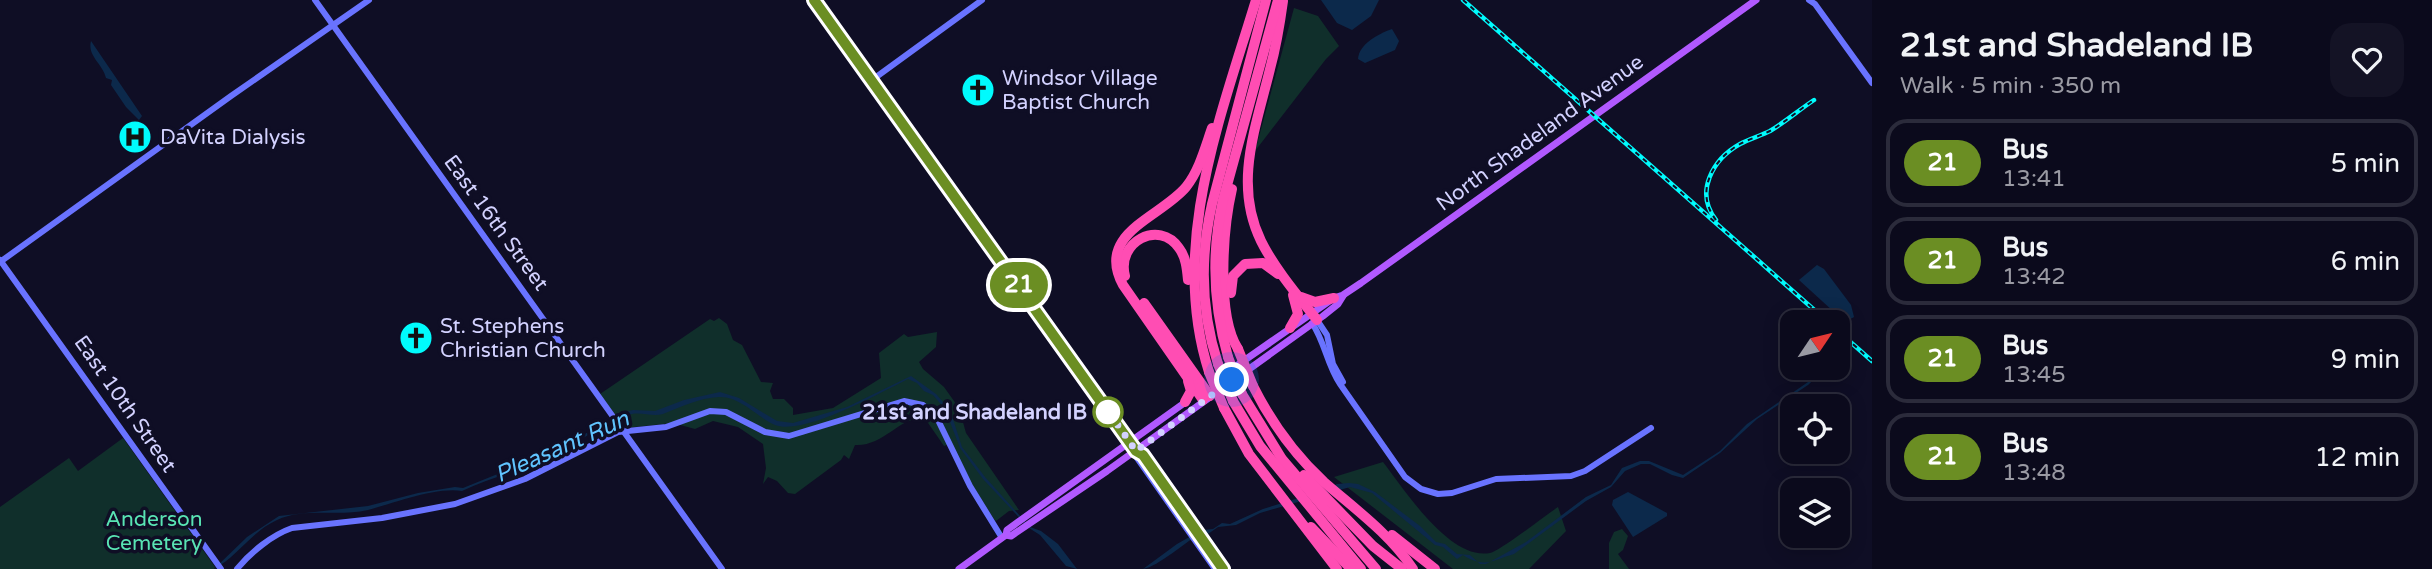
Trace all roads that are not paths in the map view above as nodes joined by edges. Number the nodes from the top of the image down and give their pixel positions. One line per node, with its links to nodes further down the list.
1 (315, 0): 10 (street, East 16th Street)
2 (369, 0): 10 (street)
3 (814, 0): 11 (street)
4 (982, 0): 11 (street)
5 (1256, 0): 13 (highway)
6 (1266, 0): 45 (highway, bridge)
7 (1280, 0): 14 (highway); 16 (highway)
8 (1756, 0): 17 (main road, North Shadeland Avenue)
9 (1813, 1): 12 (street)
10 (333, 26): 15 (street); 27 (street, East 16th Street)
11 (872, 80): 28 (street)
12 (1872, 83)
13 (1230, 86): 20 (highway); 23 (highway)
14 (1240, 140): 21 (highway); 30 (highway, bridge)
15 (0, 261): 37 (street, East 10th Street)
16 (1295, 295): 17 (highway); 18 (highway); 19 (highway); 21 (highway)
17 (1338, 296): 18 (main road, North Shadeland Avenue)
18 (1312, 318): 19 (main road, North Shadeland Avenue); 24 (main road, North Shadeland Avenue); 26 (street)
19 (1290, 328): 22 (main road, North Shadeland Avenue)
20 (1200, 335): 23 (highway); 33 (highway, bridge)
21 (1238, 349): 30 (highway, bridge)
22 (1224, 374): 23 (highway); 24 (main road, North Shadeland Avenue)
23 (1191, 375): 24 (highway); 25 (highway)
24 (1204, 395): 25 (main road, North Shadeland Avenue); 29 (main road, North Shadeland Avenue)
25 (1185, 402): 28 (main road, North Shadeland Avenue)
26 (1651, 428)
27 (623, 432): 35 (street); 38 (street); 39 (street, East 16th Street)
28 (1130, 442): 29 (street); 34 (main road, North Shadeland Avenue)
29 (1136, 451): 34 (main road, North Shadeland Avenue); 36 (street)
30 (1314, 484): 31 (highway); 32 (highway)
31 (1344, 498): 48 (highway); 49 (highway)
32 (1325, 503): 46 (highway); 47 (highway)
33 (1295, 512): 43 (highway); 44 (highway)
34 (1030, 518): 35 (main road, North Shadeland Avenue)
35 (1004, 536): 40 (main road, North Shadeland Avenue)
36 (1201, 543): 41 (street); 42 (street)
37 (221, 569)
38 (237, 569)
39 (722, 569)
40 (959, 569)
41 (1215, 569)
42 (1223, 569)
43 (1337, 569)
44 (1351, 569)
45 (1361, 569)
46 (1376, 569)
47 (1402, 569)
48 (1413, 569)
49 (1436, 569)

